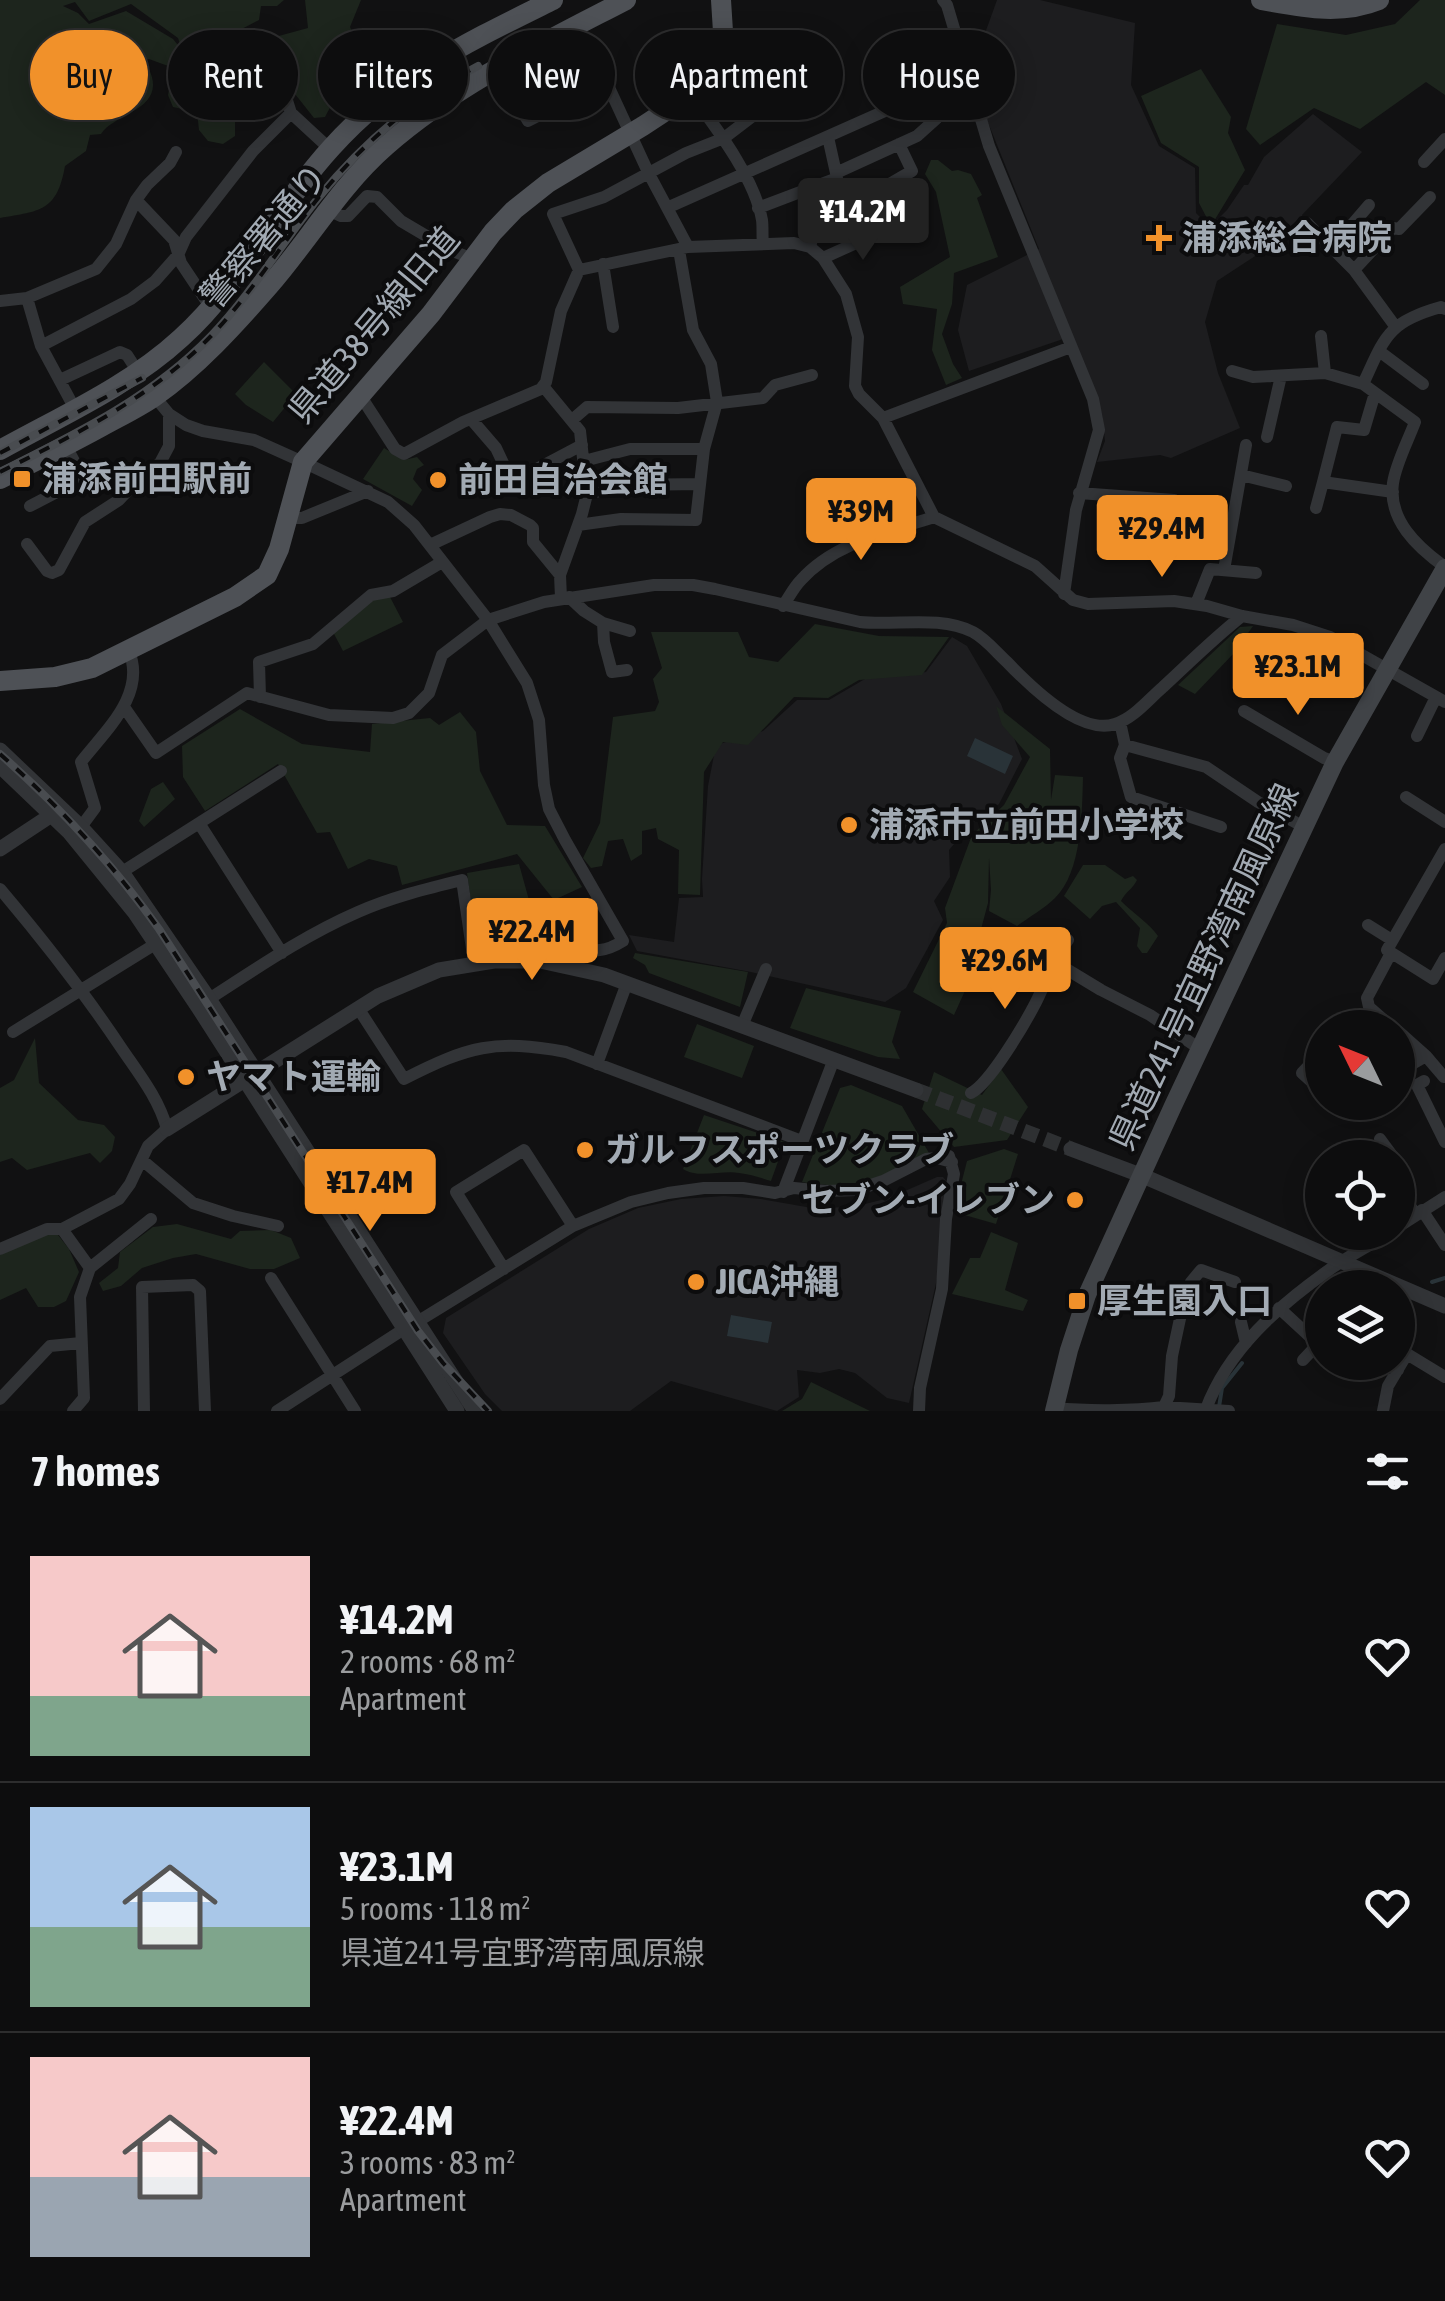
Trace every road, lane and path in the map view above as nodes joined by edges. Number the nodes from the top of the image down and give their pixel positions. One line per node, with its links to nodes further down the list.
1 (552, 0): 10 (main road, 警察署通り)
2 (626, 0): 7 (main road, 警察署通り)
3 (721, 0): 8 (main road)
4 (943, 0): 9 (street)
5 (1261, 0): 6 (main road)
6 (1379, 0)
7 (570, 30)
8 (723, 30)
9 (955, 30)
10 (481, 36): 11 (main road); 27 (main road, 警察署通り)
11 (488, 48)
12 (488, 75): 39 (main road, 警察署通り)
13 (615, 100): 22 (street)
14 (298, 119): 27 (street)
15 (285, 120): 46 (street)
16 (651, 120): 22 (main road, 県道38号線旧道)
17 (711, 120): 24 (street)
18 (748, 120): 24 (street)
19 (866, 120): 23 (street)
20 (935, 120): 26 (street)
21 (981, 120): 60 (street)
22 (630, 133): 30 (street); 47 (main road, 県道38号線旧道)
23 (828, 137): 31 (street); 32 (street)
24 (724, 138): 30 (street); 31 (street)
25 (1445, 139): 29 (street)
26 (899, 144): 32 (street); 35 (street)
27 (330, 148): 55 (main road, 警察署通り)
28 (176, 152): 34 (street)
29 (1424, 162)
30 (648, 172): 37 (street); 50 (street)
31 (744, 174): 37 (street); 38 (street)
32 (836, 175): 35 (street); 38 (street)
33 (1430, 197): 51 (street)
34 (136, 200): 46 (street); 52 (street)
35 (841, 203): 43 (street)
36 (1368, 205): 45 (street)
37 (669, 207): 44 (street)
38 (758, 208): 42 (street)
39 (328, 210): 47 (street); 72 (main road, 警察署通り)
40 (1308, 223): 45 (street)
41 (885, 230): 48 (street)
42 (763, 244): 43 (street); 44 (street)
43 (810, 247): 48 (street)
44 (683, 248): 49 (street); 73 (street)
45 (1332, 248): 51 (street)
46 (178, 255): 55 (street); 59 (street)
47 (473, 258): 71 (main road, 県道38号線旧道)
48 (824, 258): 76 (street)
49 (603, 264): 50 (street); 57 (street)
50 (579, 270): 69 (street)
51 (1354, 270): 56 (street)
52 (27, 298): 53 (street); 59 (street)
53 (0, 301)
54 (1444, 305): 56 (street)
55 (212, 308): 63 (main road, 警察署通り)
56 (1395, 326): 61 (street)
57 (613, 327)
58 (1321, 336): 64 (street)
59 (41, 346): 67 (street)
60 (1070, 347): 76 (street); 94 (street)
61 (1379, 351): 68 (street); 70 (street)
62 (1232, 371): 66 (street)
63 (138, 372): 67 (street); 74 (main road, 警察署通り)
64 (1326, 374): 66 (street); 70 (street)
65 (812, 375): 73 (street)
66 (1281, 376): 79 (street)
67 (60, 380): 74 (street)
68 (1423, 384)
69 (543, 386): 77 (street); 78 (street)
70 (1369, 388): 89 (street); 93 (street)
71 (360, 395): 77 (street); 86 (main road, 県道38号線旧道)
72 (155, 396): 75 (street); 82 (main road, 警察署通り)
73 (717, 402): 78 (street); 83 (street)
74 (74, 409): 84 (main road, 警察署通り)
75 (169, 414): 86 (street); 102 (street)
76 (883, 418): 100 (street)
77 (471, 419): 80 (street)
78 (572, 420): 80 (street)
79 (1268, 437)
80 (582, 445): 85 (street)
81 (1246, 445): 87 (street)
82 (66, 446): 88 (main road, 警察署通り); 97 (street)
83 (704, 449): 85 (street); 90 (street)
84 (0, 450)
85 (584, 461): 95 (street)
86 (304, 462): 92 (street); 99 (main road, 県道38号線旧道)
87 (1241, 475): 91 (street); 106 (street)
88 (0, 479)
89 (1323, 482): 93 (street); 98 (street)
90 (700, 484): 95 (street); 101 (street)
91 (1286, 486)
92 (368, 491): 99 (street); 103 (street)
93 (1393, 492): 105 (street)
94 (1080, 493): 96 (street); 109 (street)
95 (587, 494): 101 (street)
96 (1174, 500)
97 (30, 506)
98 (1316, 508)
99 (289, 518): 117 (main road, 県道38号線旧道)
100 (934, 518): 109 (street); 112 (street)
101 (578, 525): 108 (street)
102 (26, 544)
103 (430, 545): 104 (street); 108 (street)
104 (442, 562): 114 (street); 121 (street)
105 (1445, 567): 119 (main road, 県道241号宜野湾南風原線)
106 (1224, 570): 107 (street); 111 (street)
107 (1256, 573)
108 (560, 575): 110 (street)
109 (1064, 594): 111 (street)
110 (565, 598): 112 (street); 114 (street); 115 (street)
111 (1196, 604): 113 (street)
112 (783, 606): 125 (street)
113 (1242, 616): 119 (street); 125 (street)
114 (488, 620): 121 (street); 149 (street)
115 (604, 623): 116 (street); 118 (street)
116 (630, 631)
117 (128, 649): 120 (main road, 県道38号線旧道); 123 (street)
118 (628, 670)
119 (1386, 670): 122 (street); 129 (main road, 県道241号宜野湾南風原線)
120 (0, 681)
121 (260, 697): 123 (street)
122 (1440, 700): 126 (street)
123 (124, 707): 137 (street)
124 (1244, 711): 129 (street)
125 (1120, 722): 127 (street)
126 (1417, 736)
127 (1125, 745): 136 (street); 138 (street)
128 (0, 750): 133 (street)
129 (1335, 762): 138 (main road, 県道241号宜野湾南風原線)
130 (0, 766): 133 (street)
131 (280, 771): 135 (street)
132 (1406, 797): 134 (street)
133 (57, 811): 137 (street); 139 (street); 145 (street)
134 (1445, 822)
135 (199, 824): 141 (street); 147 (street)
136 (1221, 826)
137 (81, 827): 141 (street)
138 (1304, 827): 162 (main road, 県道241号宜野湾南風原線)
139 (0, 849)
140 (1445, 849): 146 (street)
141 (122, 872): 156 (street)
142 (0, 889): 155 (street)
143 (1368, 925): 146 (street)
144 (1068, 940): 151 (street)
145 (157, 943): 155 (street); 167 (street)
146 (1392, 947): 154 (street); 158 (street)
147 (282, 953): 150 (street); 156 (street)
148 (1445, 958): 154 (street)
149 (540, 961): 150 (street); 153 (street)
150 (474, 963): 157 (street)
151 (1058, 964): 162 (street); 171 (street)
152 (766, 969): 159 (street)
153 (627, 983): 159 (street); 166 (street)
154 (1439, 983)
155 (82, 990): 160 (street); 172 (street)
156 (209, 998): 167 (street)
157 (358, 1008): 166 (street); 167 (street)
158 (1373, 1010)
159 (742, 1026): 164 (street)
160 (13, 1032)
161 (1415, 1046): 163 (street)
162 (1200, 1049): 177 (main road, 県道241号宜野湾南風原線)
163 (1426, 1056): 165 (street); 168 (street)
164 (834, 1059): 170 (street); 173 (street)
165 (1415, 1062)
166 (596, 1064): 173 (street)
167 (251, 1077): 172 (street); 198 (street)
168 (1444, 1077)
169 (1424, 1081): 174 (street)
170 (916, 1090)
171 (971, 1093)
172 (167, 1129): 176 (street)
173 (802, 1141): 178 (street)
174 (1445, 1142)
175 (1071, 1149): 177 (street)
176 (142, 1160): 184 (street); 186 (street)
177 (1142, 1176): 190 (street); 208 (main road, 県道241号宜野湾南風原線)
178 (783, 1192): 185 (street); 218 (street)
179 (1445, 1197): 181 (street)
180 (1415, 1208): 181 (street)
181 (1419, 1212): 182 (street); 187 (street)
182 (1415, 1215)
183 (151, 1220): 191 (street)
184 (278, 1226)
185 (573, 1226): 192 (street); 192 (street)
186 (62, 1229): 188 (street); 191 (street)
187 (1445, 1245)
188 (0, 1249)
189 (1361, 1250): 190 (street)
190 (1342, 1262): 195 (street); 196 (street)
191 (90, 1268): 199 (street)
192 (504, 1268): 198 (street)
193 (271, 1278): 203 (street)
194 (1235, 1282): 207 (street)
195 (1445, 1306)
196 (1279, 1308): 200 (street); 202 (street)
197 (1241, 1322): 200 (street)
198 (411, 1326): 203 (street); 216 (street); 217 (street)
199 (81, 1343): 206 (street); 211 (street)
200 (1246, 1344): 210 (street)
201 (1415, 1359): 204 (street)
202 (1304, 1360)
203 (333, 1376): 214 (street); 215 (street)
204 (1445, 1377)
205 (1392, 1380): 220 (street)
206 (0, 1398)
207 (1163, 1409): 209 (street); 210 (street)
208 (1054, 1410): 209 (street)
209 (1093, 1410)
210 (1210, 1410): 219 (street)
211 (73, 1411)
212 (144, 1411): 213 (street)
213 (205, 1411)
214 (276, 1411)
215 (355, 1411)
216 (457, 1411)
217 (475, 1411)
218 (919, 1411)
219 (1227, 1411)
220 (1383, 1411)

